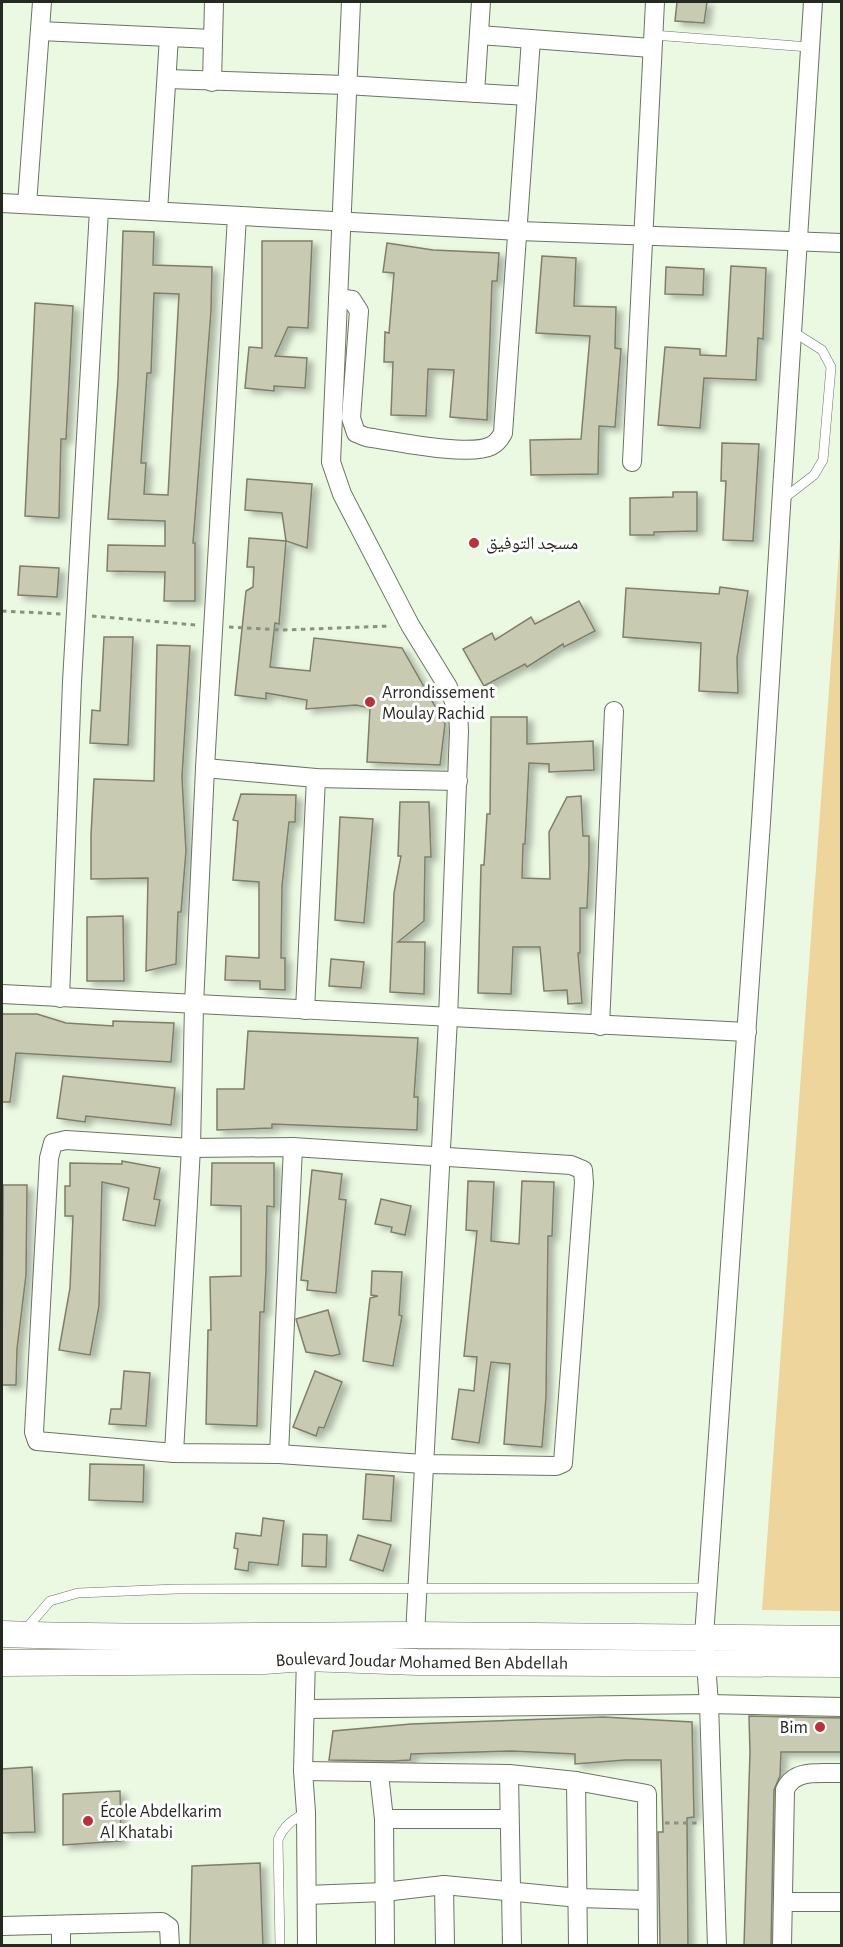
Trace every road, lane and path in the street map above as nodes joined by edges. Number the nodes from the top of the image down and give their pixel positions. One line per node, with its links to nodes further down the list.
1 (42, 2): 7 (street)
2 (214, 2): 10 (street)
3 (351, 2): 16 (street)
4 (481, 2): 8 (street)
5 (655, 2): 12 (street)
6 (813, 2): 13 (street)
7 (40, 31): 9 (street); 20 (street)
8 (479, 35): 11 (street); 17 (street)
9 (169, 37): 10 (street); 14 (street)
10 (212, 39): 15 (street)
11 (531, 39): 12 (street); 18 (street)
12 (652, 42): 13 (lane); 26 (street)
13 (809, 47): 27 (street)
14 (166, 79): 15 (street); 22 (street)
15 (212, 82): 16 (street)
16 (346, 85): 17 (street); 24 (street)
17 (475, 93): 18 (street)
18 (527, 96): 25 (street)
19 (2, 203): 20 (street)
20 (27, 204): 21 (street)
21 (99, 210): 22 (street); 38 (street)
22 (158, 212): 23 (street)
23 (237, 216): 24 (street); 34 (street)
24 (341, 221): 25 (street); 29 (street)
25 (519, 231): 26 (street); 29 (street)
26 (644, 235): 27 (street); 31 (street)
27 (797, 241): 28 (street); 30 (street)
28 (842, 243)
29 (338, 298): 36 (street)
30 (792, 330): 32 (street); 32 (lane)
31 (632, 462)
32 (781, 501): 43 (street)
33 (614, 711): 42 (street)
34 (205, 768): 35 (street); 39 (street)
35 (316, 778): 36 (street); 40 (street)
36 (458, 781): 41 (street)
37 (2, 994): 38 (street)
38 (60, 998): 39 (street)
39 (194, 1005): 40 (street); 45 (street)
40 (305, 1010): 41 (street)
41 (448, 1018): 42 (street); 46 (street)
42 (600, 1026): 43 (street)
43 (747, 1032): 50 (street)
44 (293, 1147): 45 (street); 46 (street); 48 (street)
45 (191, 1148): 47 (street); 47 (street)
46 (440, 1156): 49 (street); 49 (street)
47 (174, 1453): 48 (street)
48 (279, 1454): 49 (street)
49 (423, 1464): 51 (street)
50 (707, 1588): 51 (lane); 54 (street)
51 (417, 1591): 52 (lane); 53 (street)
52 (12, 1634): 53 (main road, Boulevard Joudar Mohamed Ben Abdellah)
53 (415, 1635): 54 (main road, Boulevard Joudar Mohamed Ben Abdellah)
54 (704, 1636): 55 (main road, Boulevard Joudar Mohamed Ben Abdellah); 57 (street)
55 (842, 1639)
56 (306, 1658): 57 (main road, Boulevard Joudar Mohamed Ben Abdellah); 58 (main road, Boulevard Joudar Mohamed Ben Abdellah); 62 (street)
57 (705, 1662): 59 (main road, Boulevard Joudar Mohamed Ben Abdellah); 60 (street)
58 (2, 1663)
59 (842, 1664)
60 (709, 1704): 61 (street); 62 (street); 71 (street)
61 (842, 1707)
62 (306, 1709): 63 (street)
63 (303, 1771): 65 (street); 68 (street)
64 (842, 1773): 79 (street)
65 (379, 1774): 66 (street); 70 (street)
66 (509, 1774): 67 (street); 69 (street)
67 (576, 1781): 72 (street); 77 (street)
68 (306, 1812): 76 (street); 85 (lane)
69 (509, 1819): 70 (street); 74 (street)
70 (384, 1820): 75 (street)
71 (711, 1822): 72 (path); 92 (street)
72 (646, 1823): 78 (street)
73 (444, 1885): 74 (street); 75 (street); 88 (street)
74 (511, 1891): 77 (street); 89 (street)
75 (384, 1892): 76 (street); 87 (street)
76 (307, 1895): 86 (street)
77 (579, 1898): 78 (street); 90 (street)
78 (645, 1900): 91 (street)
79 (784, 1902): 80 (street); 93 (street)
80 (842, 1902)
81 (61, 1925): 82 (street); 83 (street); 84 (street)
82 (2, 1926)
83 (61, 1946)
84 (170, 1946)
85 (280, 1946)
86 (307, 1946)
87 (385, 1946)
88 (445, 1946)
89 (512, 1946)
90 (578, 1946)
91 (648, 1946)
92 (717, 1946)
93 (782, 1946)

